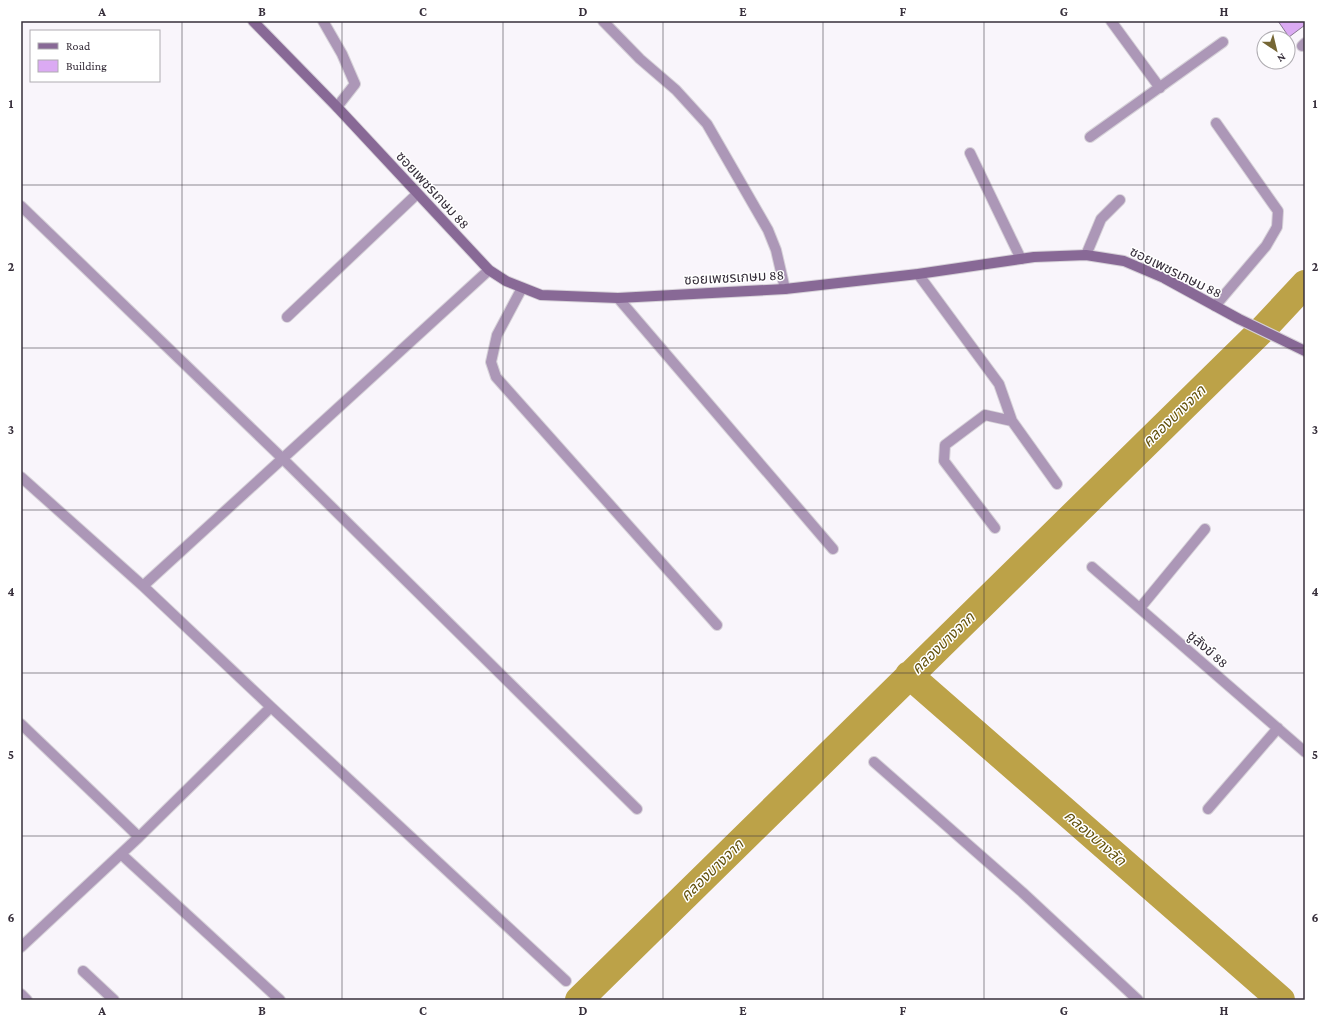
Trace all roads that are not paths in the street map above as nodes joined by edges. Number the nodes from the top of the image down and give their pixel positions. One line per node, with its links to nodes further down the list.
1 (253, 21): 7 (street, ซอยเพชรเกษม 88)
2 (323, 21): 7 (street)
3 (603, 21): 19 (street)
4 (1111, 21): 6 (street)
5 (1223, 42): 6 (street)
6 (1160, 88): 9 (street)
7 (337, 107): 11 (street, ซอยเพชรเกษม 88)
8 (1216, 123): 21 (street)
9 (1090, 137)
10 (970, 153): 15 (street)
11 (417, 194): 16 (street, ซอยเพชรเกษม 88); 22 (street)
12 (1120, 200): 14 (street)
13 (21, 206): 25 (street)
14 (1086, 255): 15 (street, ซอยเพชรเกษม 88); 21 (street, ซอยเพชรเกษม 88)
15 (1022, 259): 17 (street, ซอยเพชรเกษม 88)
16 (489, 270): 18 (street, ซอยเพชรเกษม 88); 25 (street)
17 (918, 274): 19 (street, ซอยเพชรเกษม 88); 24 (street)
18 (522, 288): 20 (street, ซอยเพชรเกษม 88); 34 (street)
19 (785, 289): 20 (street, ซอยเพชรเกษม 88)
20 (618, 298): 30 (street)
21 (1215, 306): 23 (street, ซอยเพชรเกษม 88)
22 (287, 317)
23 (1305, 351)
24 (1012, 421): 27 (street); 28 (street)
25 (282, 458): 32 (street); 41 (street)
26 (21, 478): 32 (street)
27 (1057, 484)
28 (995, 528)
29 (1205, 529): 33 (street)
30 (833, 549)
31 (1092, 567): 33 (street, ชูสังข์ 88)
32 (143, 586): 35 (street)
33 (1140, 608): 37 (street, ชูสังข์ 88)
34 (717, 625)
35 (271, 707): 42 (street); 46 (street)
36 (21, 724): 42 (street)
37 (1278, 728): 38 (street, ชูสังข์ 88); 40 (street)
38 (1305, 752)
39 (874, 762): 51 (street)
40 (1208, 808)
41 (637, 809)
42 (139, 837): 43 (street)
43 (121, 854): 44 (street); 50 (street)
44 (21, 947)
45 (83, 971): 49 (street)
46 (566, 980)
47 (21, 994): 48 (street)
48 (27, 1000)
49 (114, 1000)
50 (280, 1000)
51 (1138, 1000)

